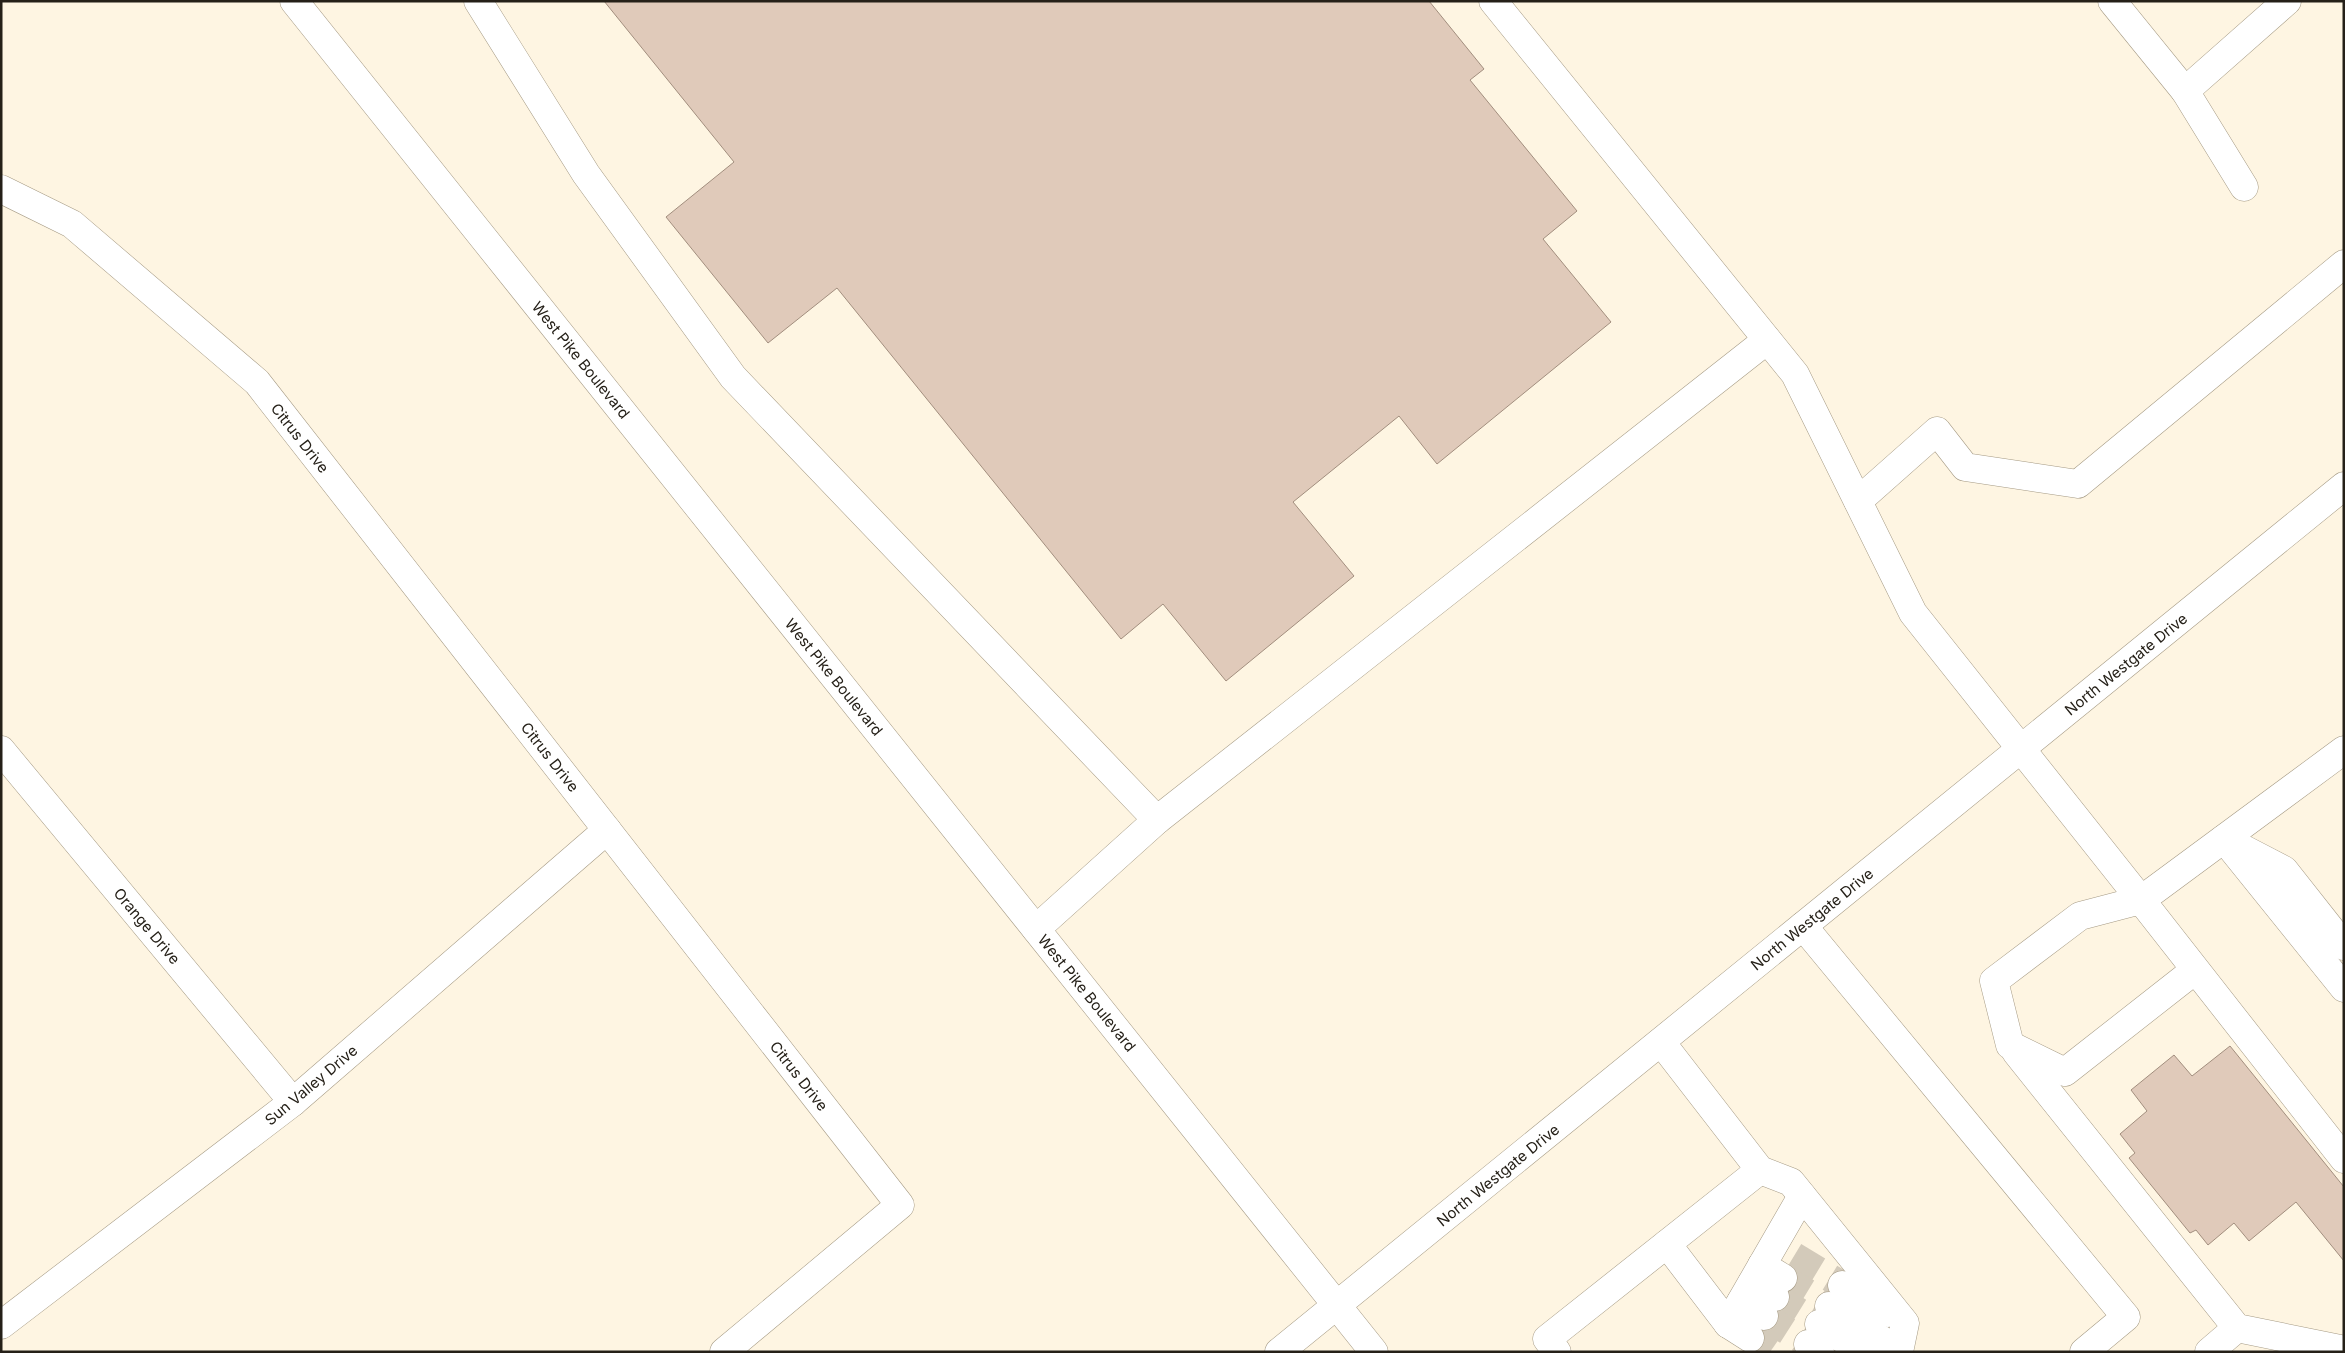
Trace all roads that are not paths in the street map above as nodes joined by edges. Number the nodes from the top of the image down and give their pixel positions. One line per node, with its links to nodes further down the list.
1 (294, 1): 21 (street, West Pike Boulevard)
2 (478, 1): 16 (street)
3 (1493, 1): 10 (street)
4 (2112, 1): 6 (street)
5 (2287, 1): 6 (street)
6 (2184, 91): 7 (street)
7 (2244, 188)
8 (1, 189): 17 (street, Citrus Drive)
9 (2344, 264): 12 (street)
10 (1767, 340): 12 (street); 16 (street)
11 (2344, 486): 14 (street, North Westgate Drive)
12 (1858, 501): 14 (street)
13 (1, 750): 27 (street, Orange Drive)
14 (2020, 750): 19 (street); 20 (street, North Westgate Drive)
15 (2344, 750): 18 (street)
16 (1157, 820): 21 (street)
17 (607, 830): 27 (street, Sun Valley Drive); 39 (street, Citrus Drive)
18 (2224, 839): 19 (street); 22 (street); 24 (street)
19 (2141, 900): 23 (street); 26 (street)
20 (1803, 926): 25 (street, North Westgate Drive); 44 (street)
21 (1036, 929): 32 (street, West Pike Boulevard)
22 (2344, 946)
23 (2195, 970): 26 (street); 28 (street)
24 (2344, 988)
25 (1661, 1042): 29 (street); 32 (street, North Westgate Drive)
26 (2010, 1045): 36 (street)
27 (293, 1102): 35 (street, Sun Valley Drive)
28 (2344, 1159)
29 (1760, 1170): 30 (street); 31 (street)
30 (1802, 1196): 31 (street); 34 (street)
31 (1667, 1244): 42 (street)
32 (1337, 1306): 40 (street, North Westgate Drive); 41 (street, West Pike Boulevard)
33 (1824, 1322): 34 (street); 38 (street); 43 (street)
34 (1905, 1323): 38 (street)
35 (1, 1325)
36 (2237, 1328): 37 (street); 45 (street)
37 (2340, 1349)
38 (1899, 1351)
39 (724, 1352)
40 (1280, 1352)
41 (1374, 1352)
42 (1557, 1352)
43 (1864, 1352)
44 (2084, 1352)
45 (2209, 1352)

